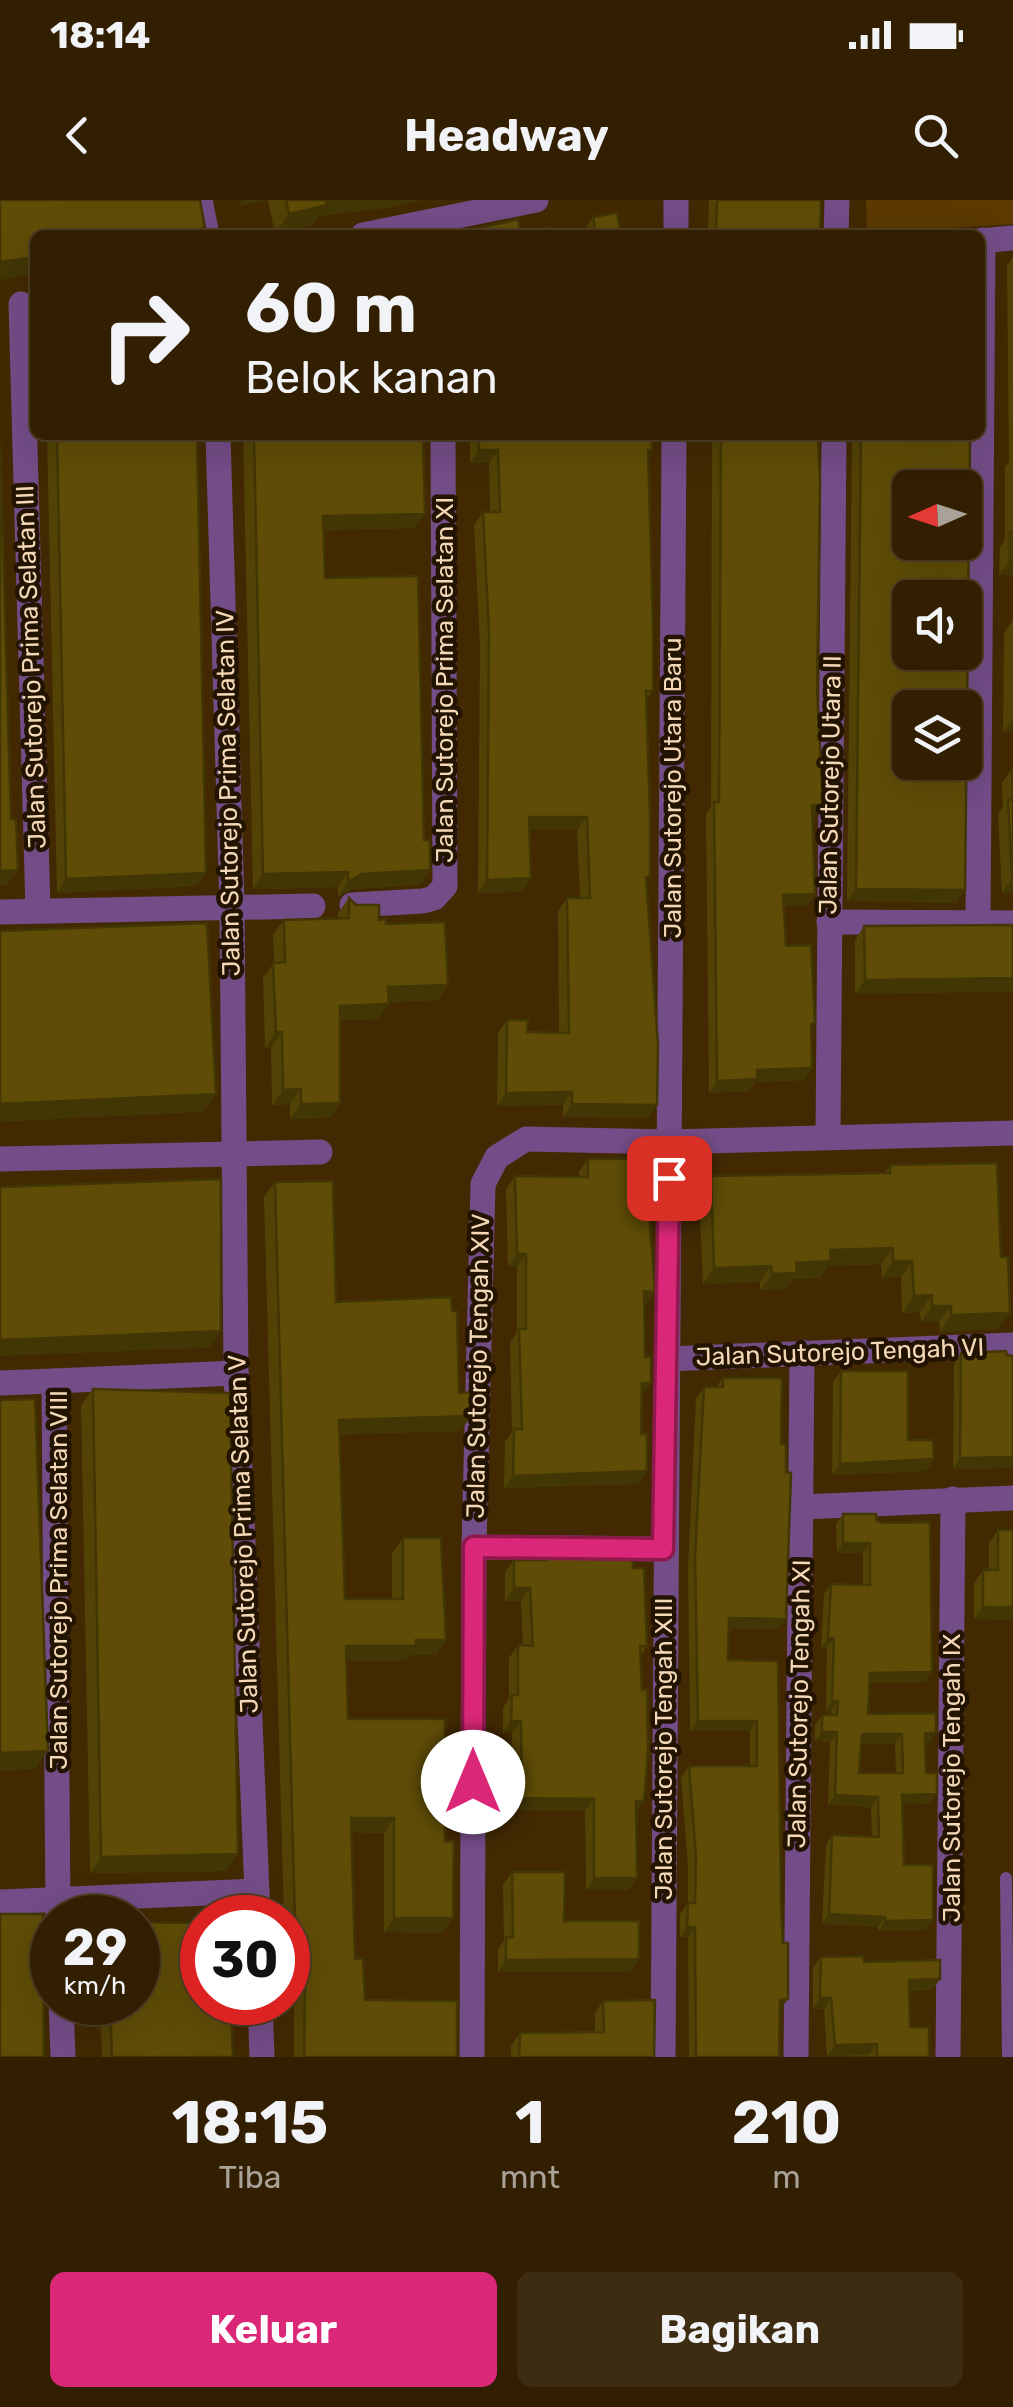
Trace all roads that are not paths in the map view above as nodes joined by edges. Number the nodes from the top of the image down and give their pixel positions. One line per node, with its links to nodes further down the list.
1 (200, 200): 6 (street)
2 (536, 200): 5 (street)
3 (676, 200): 7 (street)
4 (836, 200): 8 (street)
5 (441, 228)
6 (206, 230)
7 (676, 230)
8 (836, 230)
9 (1013, 238): 10 (street)
10 (985, 240)
11 (19, 304): 20 (street, Jalan Sutorejo Prima Selatan III)
12 (218, 440): 18 (street, Jalan Sutorejo Prima Selatan IV)
13 (442, 440): 17 (street, Jalan Sutorejo Prima Selatan XI)
14 (674, 440): 27 (street, Jalan Sutorejo Utara Baru)
15 (834, 440): 22 (street, Jalan Sutorejo Utara II)
16 (981, 440): 23 (street)
17 (352, 905)
18 (232, 906): 19 (street); 20 (street); 28 (street, Jalan Sutorejo Prima Selatan IV)
19 (313, 906)
20 (38, 910): 21 (street)
21 (0, 912)
22 (829, 922): 23 (street); 26 (street, Jalan Sutorejo Utara II)
23 (978, 923): 24 (street)
24 (1013, 923)
25 (1013, 1133): 27 (street)
26 (828, 1134)
27 (670, 1142): 33 (street, Jalan Sutorejo Tengah XIII); 40 (street, Jalan Sutorejo Tengah XIV)
28 (232, 1151): 29 (street); 30 (street); 34 (street, Jalan Sutorejo Prima Selatan V)
29 (320, 1152)
30 (0, 1159)
31 (1013, 1346): 32 (street, Jalan Sutorejo Tengah VI)
32 (802, 1352): 33 (street, Jalan Sutorejo Tengah VI); 39 (street, Jalan Sutorejo Tengah XI)
33 (667, 1359): 41 (street, Jalan Sutorejo Tengah XIII)
34 (236, 1373): 35 (street, Jalan Sutorejo Prima Selatan VIII); 43 (street, Jalan Sutorejo Prima Selatan V)
35 (54, 1381): 36 (street); 44 (street, Jalan Sutorejo Prima Selatan VIII)
36 (0, 1383)
37 (1013, 1498): 38 (street)
38 (953, 1499): 39 (street); 56 (street, Jalan Sutorejo Tengah IX)
39 (801, 1508): 55 (street, Jalan Sutorejo Tengah XI)
40 (474, 1547): 41 (street); 53 (street, Jalan Sutorejo Tengah XIV)
41 (663, 1549): 54 (street, Jalan Sutorejo Tengah XIII)
42 (1006, 1878): 57 (lane)
43 (257, 1891): 45 (street, Jalan Sutorejo Prima Selatan V); 46 (street)
44 (58, 1895)
45 (257, 1895)
46 (160, 1899)
47 (0, 1902): 48 (street)
48 (30, 1905)
49 (63, 2025): 51 (street)
50 (261, 2025): 52 (street)
51 (64, 2057)
52 (262, 2057)
53 (472, 2057)
54 (663, 2057)
55 (796, 2057)
56 (948, 2057)
57 (1008, 2057)

